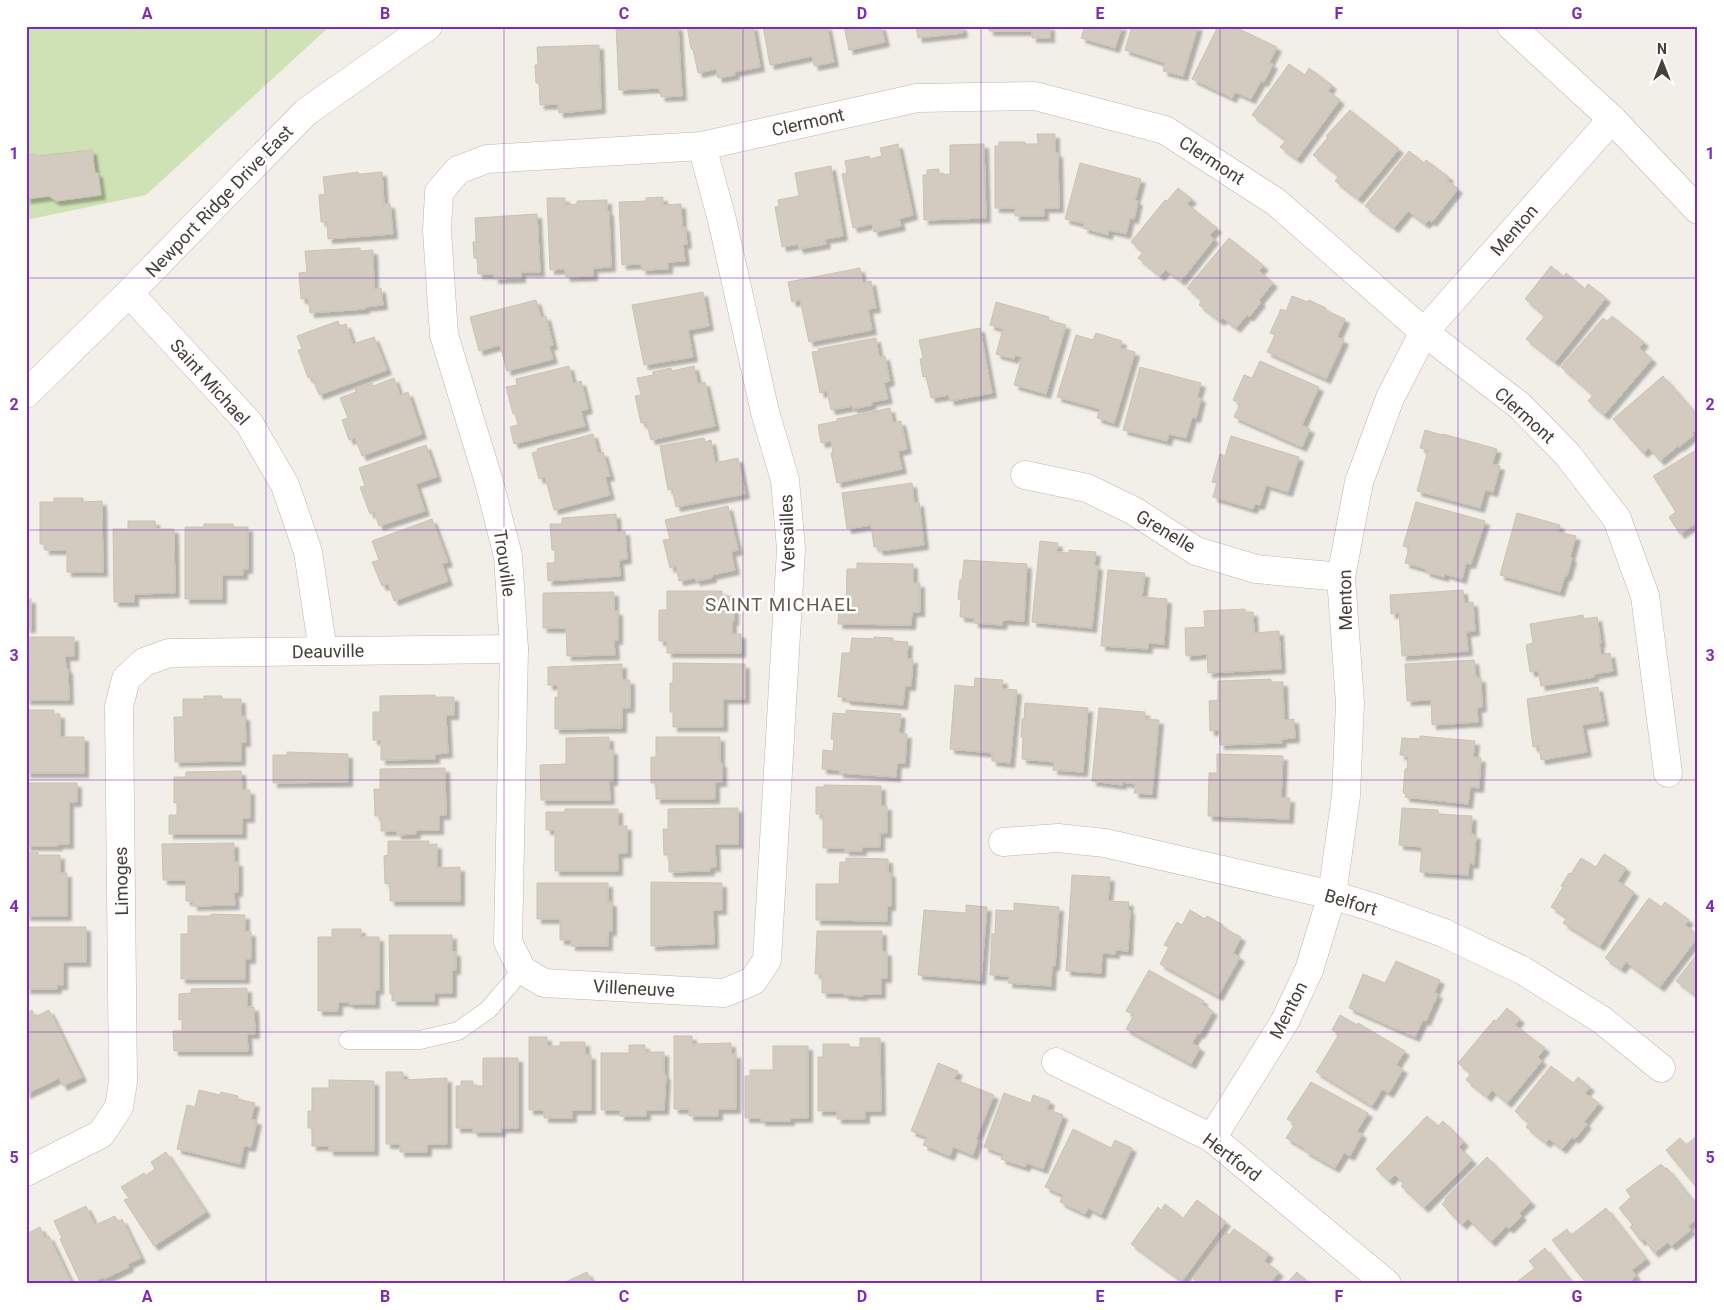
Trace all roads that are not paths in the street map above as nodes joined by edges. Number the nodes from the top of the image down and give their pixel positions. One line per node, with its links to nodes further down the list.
1 (428, 26): 7 (street, Newport Ridge Drive East)
2 (1511, 26): 3 (street)
3 (1612, 119): 6 (street); 8 (street, Menton)
4 (702, 146): 5 (street, Clermont); 8 (street, Clermont); 18 (street, Versailles)
5 (439, 192): 12 (street, Trouville)
6 (1698, 210)
7 (128, 294): 9 (street, Newport Ridge Drive East); 13 (street, Saint Michael)
8 (1424, 332): 11 (street, Menton); 15 (street, Clermont)
9 (26, 394)
10 (1025, 475): 11 (street, Grenelle)
11 (1341, 577): 17 (street, Menton)
12 (514, 649): 13 (street, Deauville); 19 (street, Trouville)
13 (323, 651): 14 (street, Deauville)
14 (144, 662): 24 (street, Limoges)
15 (1668, 772)
16 (1003, 842): 17 (street, Belfort)
17 (1332, 895): 22 (street, Belfort); 23 (street, Menton)
18 (767, 960): 19 (street, Villeneuve)
19 (522, 970): 20 (lane)
20 (348, 1040)
21 (1056, 1062): 23 (street, Hertford)
22 (1661, 1068)
23 (1212, 1138): 25 (street, Hertford)
24 (26, 1172)
25 (1387, 1284)

